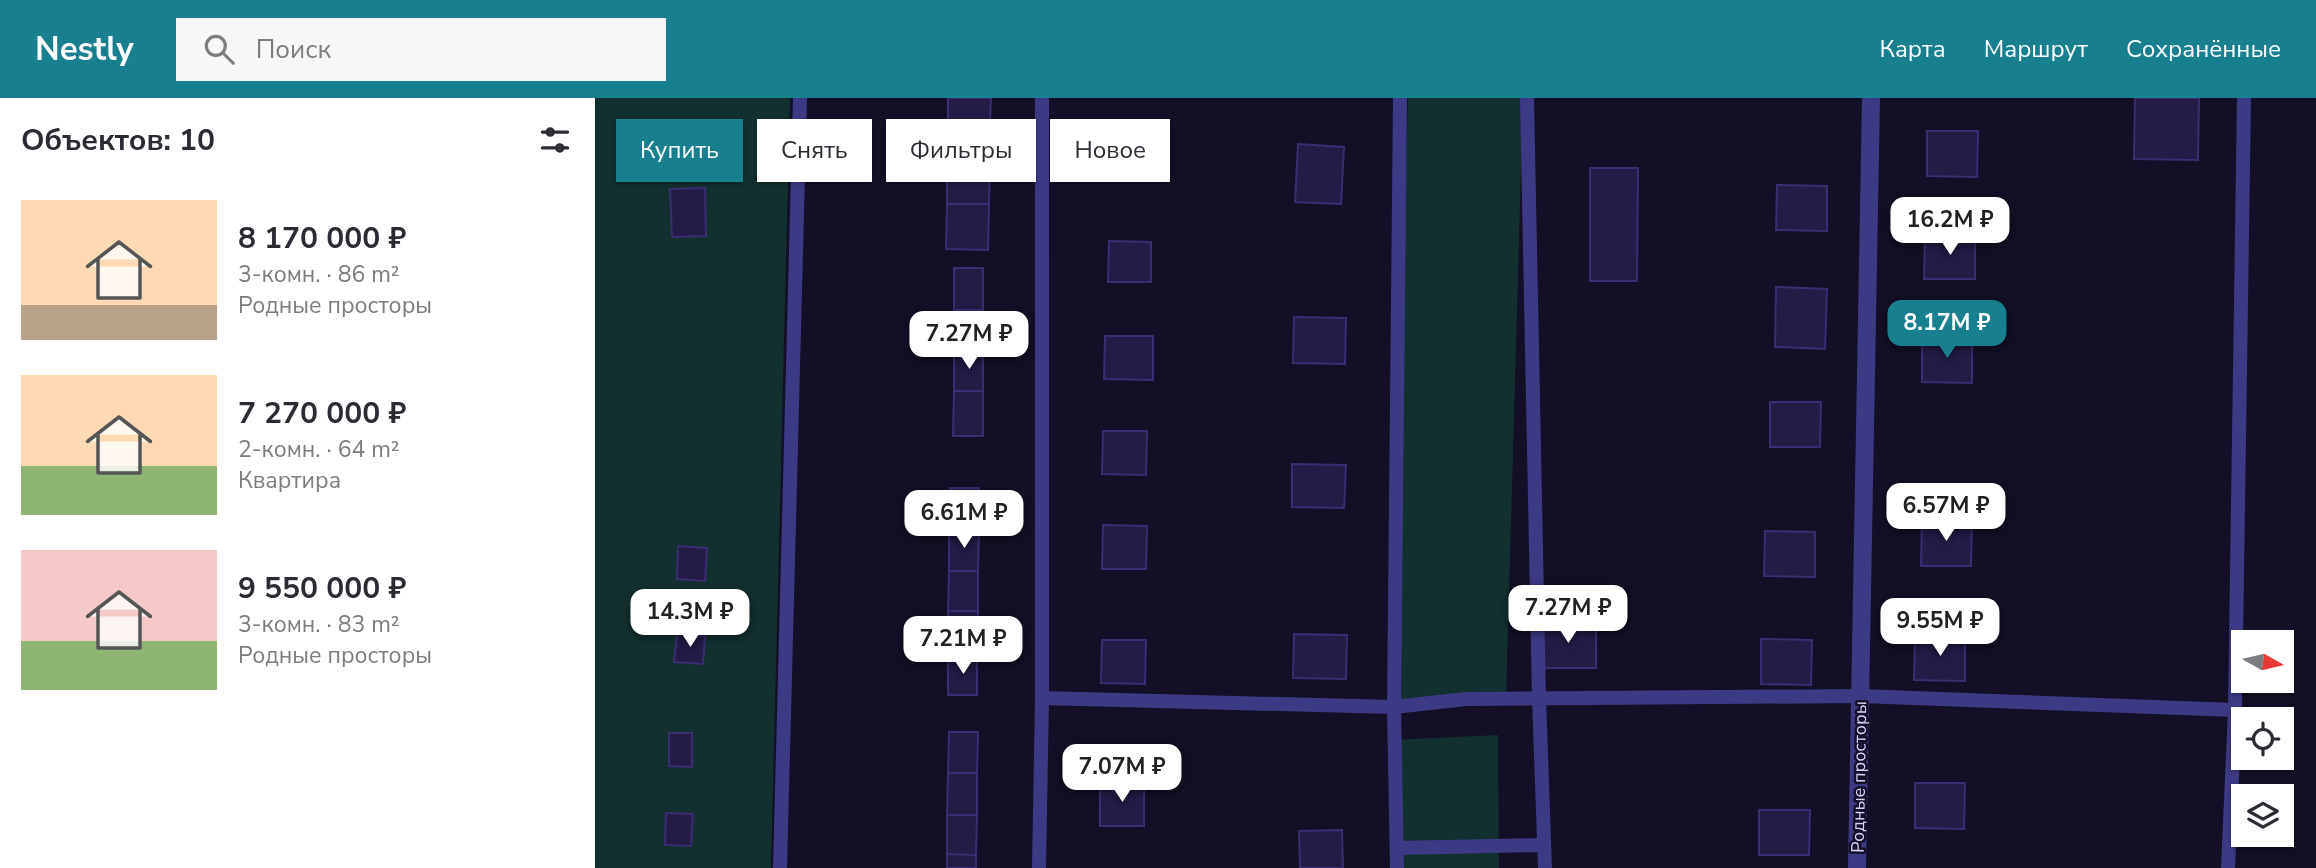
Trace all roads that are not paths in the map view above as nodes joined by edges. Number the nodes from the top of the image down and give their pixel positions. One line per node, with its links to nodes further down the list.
1 (800, 98): 16 (lane)
2 (1042, 98): 8 (lane)
3 (1400, 98): 10 (lane)
4 (1527, 98): 9 (lane)
5 (1871, 98): 7 (street, Родные просторы)
6 (2244, 98): 11 (lane)
7 (1861, 696): 9 (lane); 12 (lane); 20 (street, Родные просторы)
8 (1042, 698): 10 (lane); 17 (lane)
9 (1539, 699): 10 (lane); 14 (lane)
10 (1394, 706): 15 (lane)
11 (2235, 707)
12 (2231, 710)
13 (2232, 770): 21 (lane)
14 (1544, 845): 15 (lane); 19 (lane)
15 (1397, 848): 18 (lane)
16 (779, 868)
17 (1039, 868)
18 (1398, 868)
19 (1545, 868)
20 (1857, 868)
21 (2228, 868)

